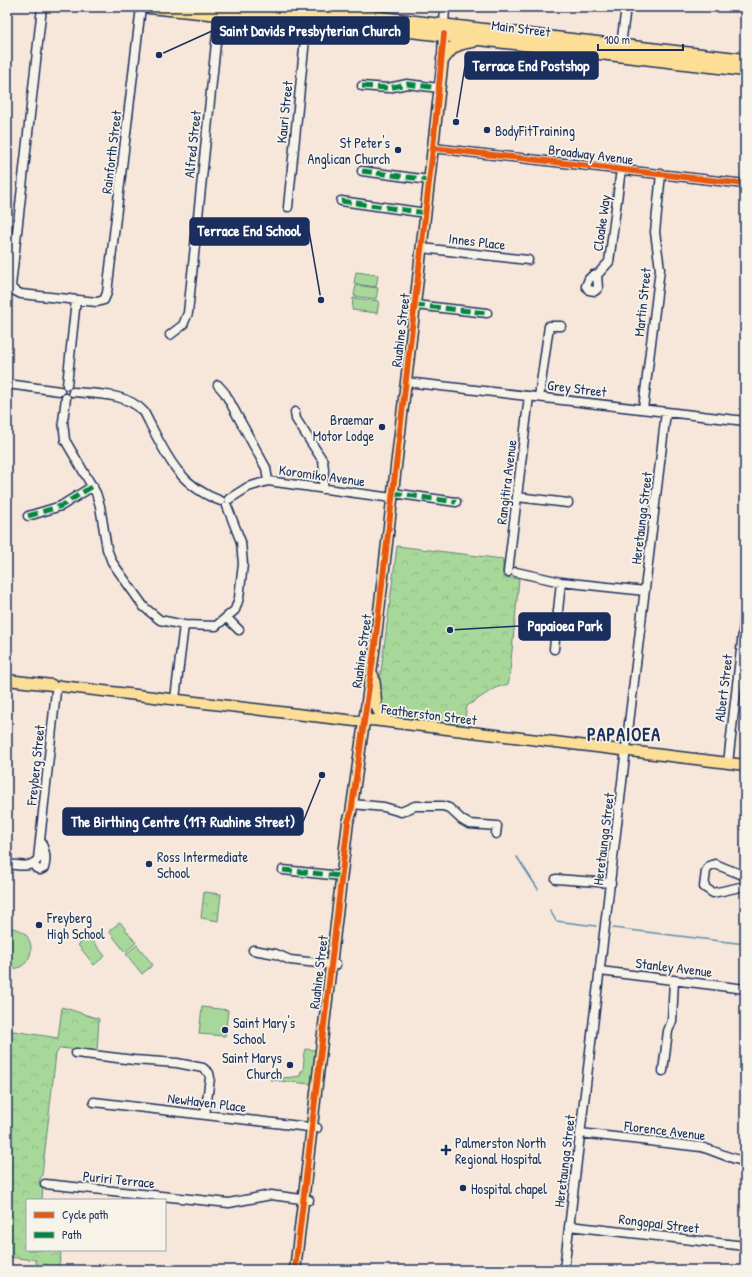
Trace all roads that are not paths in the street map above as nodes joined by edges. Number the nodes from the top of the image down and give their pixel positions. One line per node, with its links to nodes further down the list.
1 (42, 7): 30 (street)
2 (141, 7): 30 (street, Rainforth Street)
3 (149, 7): 7 (highway, Main Street)
4 (286, 7): 10 (highway, Main Street)
5 (445, 7): 10 (street, Ruahine Street)
6 (626, 7): 12 (street)
7 (196, 10): 8 (highway, Main Street)
8 (219, 14): 9 (highway, Main Street); 34 (street, Alfred Street)
9 (307, 19): 10 (highway, Main Street); 25 (street, Kauri Street)
10 (444, 30): 11 (highway, Main Street); 12 (highway, Main Street); 13 (main road, Ruahine Street)
11 (490, 40): 13 (highway); 15 (highway, Main Street)
12 (621, 45): 14 (highway, Main Street)
13 (443, 59): 17 (main road, Ruahine Street)
14 (745, 60)
15 (745, 70)
16 (362, 86): 17 (street)
17 (439, 88): 18 (main road, Ruahine Street)
18 (433, 148): 19 (street, Broadway Avenue); 22 (main road, Ruahine Street)
19 (621, 169): 21 (street, Broadway Avenue); 29 (street, Cloake Way)
20 (362, 171): 22 (street)
21 (661, 174): 23 (street, Broadway Avenue); 41 (street, Martin Street)
22 (429, 180): 26 (main road, Ruahine Street)
23 (745, 184)
24 (341, 201): 26 (street)
25 (288, 207)
26 (426, 213): 27 (main road, Ruahine Street)
27 (422, 248): 28 (street, Innes Place); 31 (main road, Ruahine Street)
28 (528, 260)
29 (597, 276)
30 (76, 300): 38 (street)
31 (415, 305): 32 (street); 35 (main road, Ruahine Street)
32 (486, 313)
33 (561, 326): 40 (street)
34 (170, 335)
35 (406, 382): 39 (street, Grey Street); 48 (main road, Ruahine Street)
36 (7, 384): 38 (street)
37 (218, 385): 45 (street)
38 (66, 391): 46 (street); 50 (street)
39 (529, 396): 40 (street, Grey Street); 49 (street, Rangitira Avenue)
40 (539, 397): 41 (street, Grey Street)
41 (643, 409): 43 (street, Grey Street)
42 (295, 412): 47 (street)
43 (666, 412): 44 (street, Grey Street); 55 (street, Heretaunga Street)
44 (745, 421)
45 (268, 481): 47 (street, Koromiko Avenue); 50 (street, Koromiko Avenue)
46 (93, 486): 53 (street); 58 (street)
47 (322, 489): 48 (street, Koromiko Avenue)
48 (393, 496): 51 (street, Koromiko Avenue); 61 (main road, Ruahine Street)
49 (517, 497): 52 (street); 54 (street, Rangitira Avenue)
50 (225, 502): 57 (street)
51 (456, 502)
52 (568, 503)
53 (28, 516)
54 (561, 582): 55 (street); 60 (street)
55 (645, 592): 68 (street, Heretaunga Street)
56 (745, 615): 62 (street, Albert Street)
57 (227, 618): 58 (street); 59 (street)
58 (184, 626): 65 (street)
59 (239, 630)
60 (554, 649)
61 (371, 670): 66 (main road, Ruahine Street); 67 (main road)
62 (742, 673): 69 (street, Albert Street)
63 (7, 680): 64 (main road, Featherston Street)
64 (56, 687): 65 (main road, Featherston Street); 73 (street, Freyberg Street)
65 (176, 700): 66 (main road, Featherston Street)
66 (364, 721): 67 (main road, Featherston Street); 71 (main road, Ruahine Street)
67 (392, 723): 68 (main road, Featherston Street)
68 (626, 752): 69 (main road, Featherston Street); 78 (street, Heretaunga Street)
69 (728, 763): 70 (main road, Featherston Street)
70 (745, 765)
71 (352, 808): 72 (street); 75 (main road, Ruahine Street); 81 (main road, Ruahine Street)
72 (496, 834)
73 (7, 864)
74 (283, 870): 75 (street)
75 (341, 876): 81 (main road, Ruahine Street)
76 (745, 876): 79 (street)
77 (556, 879): 78 (street)
78 (610, 883): 82 (street, Heretaunga Street)
79 (745, 886)
80 (253, 950): 81 (street)
81 (334, 965): 89 (main road, Ruahine Street)
82 (600, 971): 83 (street, Stanley Avenue); 90 (street, Heretaunga Street)
83 (674, 980): 84 (street, Stanley Avenue); 86 (street)
84 (745, 989)
85 (76, 1053): 88 (street)
86 (663, 1071)
87 (94, 1102): 88 (street, NewHaven Place)
88 (205, 1115): 89 (street, NewHaven Place)
89 (314, 1128): 93 (main road, Ruahine Street)
90 (580, 1133): 91 (street, Florence Avenue); 94 (street, Heretaunga Street)
91 (745, 1161)
92 (45, 1184): 93 (street, Puriri Terrace)
93 (306, 1200): 96 (main road, Ruahine Street); 97 (main road, Ruahine Street)
94 (569, 1226): 95 (street, Rongopai Street); 98 (street, Heretaunga Street)
95 (745, 1246)
96 (295, 1270)
97 (301, 1270)
98 (564, 1270)

